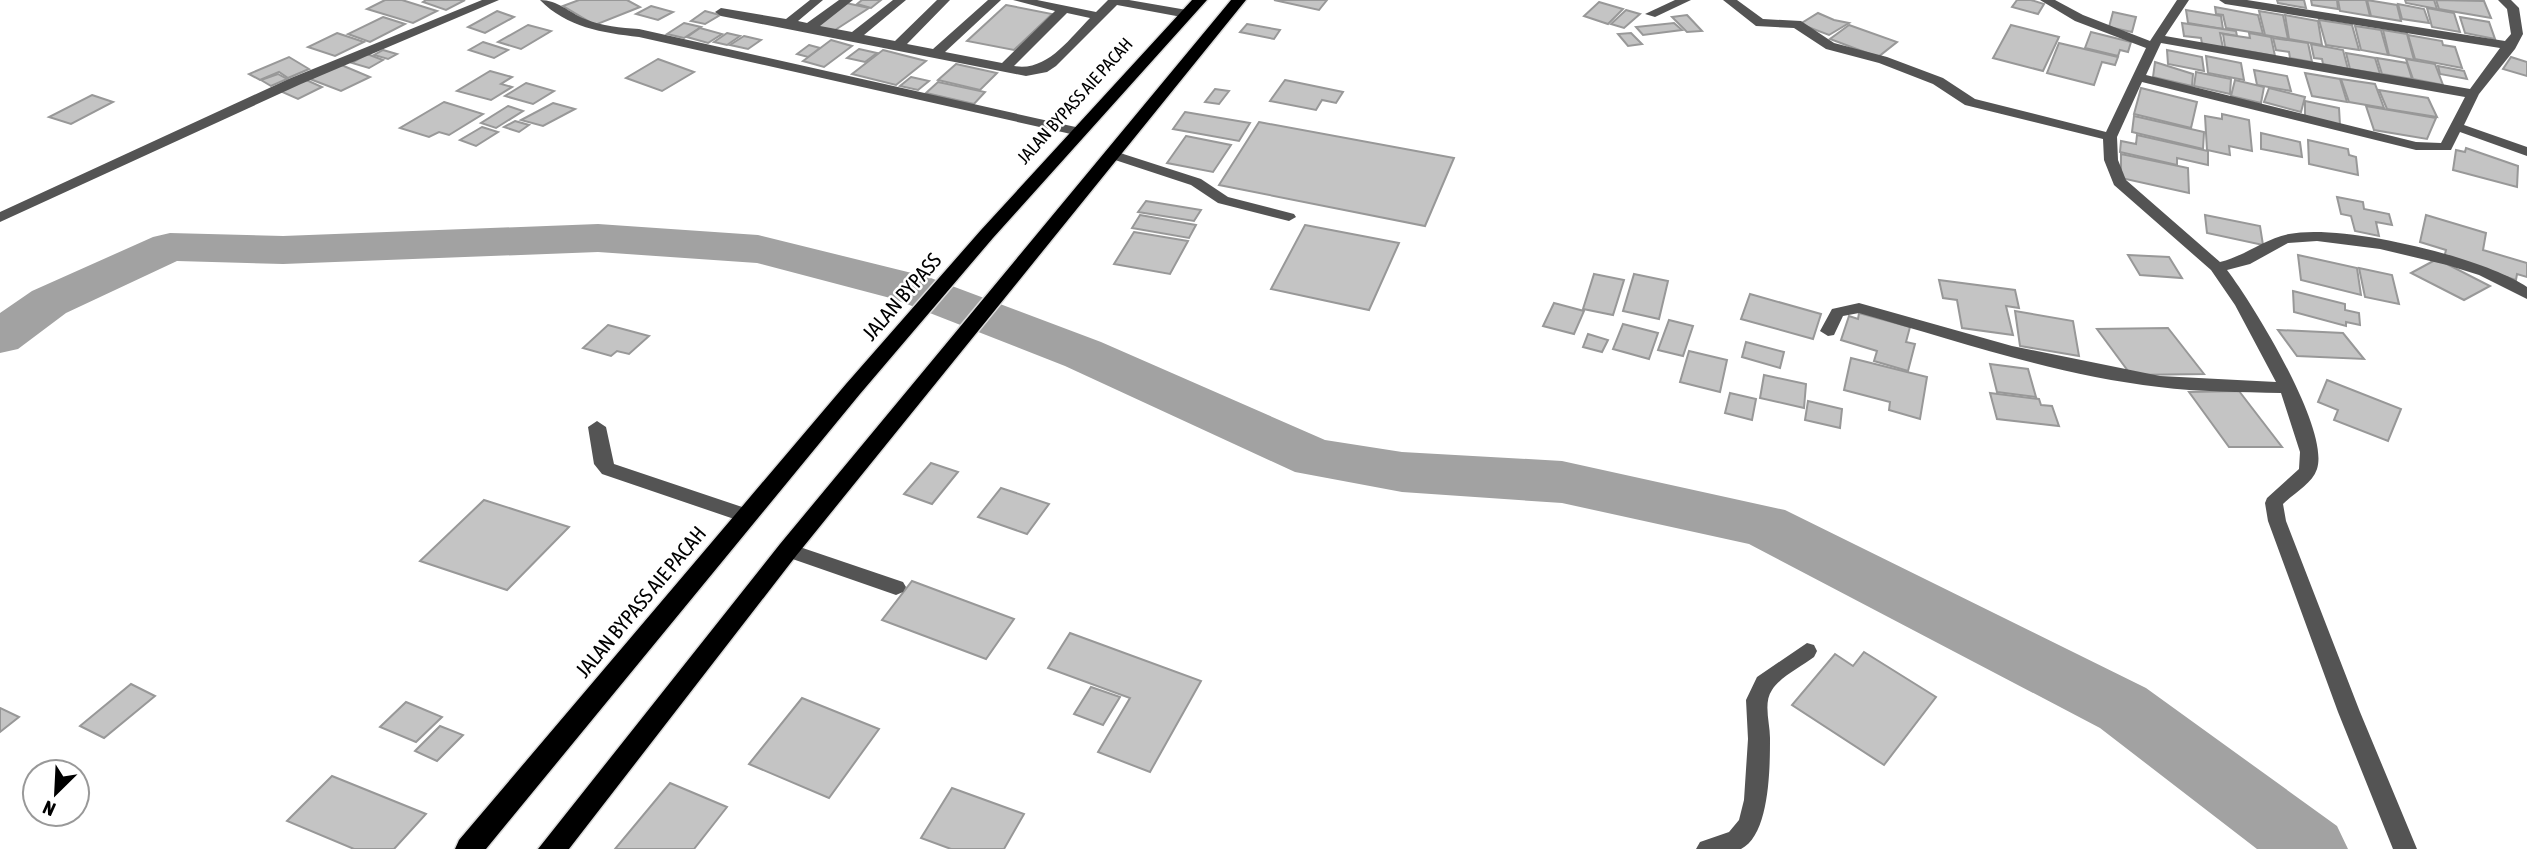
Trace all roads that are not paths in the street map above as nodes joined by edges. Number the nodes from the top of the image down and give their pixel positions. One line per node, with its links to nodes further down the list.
1 (493, 0): 39 (street)
2 (546, 0): 34 (street)
3 (817, 0): 23 (street)
4 (847, 0): 24 (street)
5 (900, 0): 25 (street)
6 (944, 0): 27 (street)
7 (995, 0): 29 (street)
8 (1019, 0): 18 (street)
9 (1115, 0): 20 (street); 22 (street)
10 (1200, 0): 20 (highway, JALAN BYPASS AIE PACAH)
11 (1239, 0): 37 (highway)
12 (1685, 0): 21 (street)
13 (1729, 0): 35 (street)
14 (2046, 0): 26 (street)
15 (2183, 0): 26 (street)
16 (2225, 0): 28 (street)
17 (2504, 0): 28 (street)
18 (1064, 9): 22 (street); 30 (street)
19 (721, 12): 23 (street)
20 (1187, 14): 34 (highway, JALAN BYPASS AIE PACAH)
21 (1651, 14)
22 (1099, 16): 30 (street)
23 (788, 23): 24 (street)
24 (809, 28): 25 (street)
25 (853, 38): 27 (street)
26 (2156, 43): 31 (street); 32 (street)
27 (897, 46): 29 (street)
28 (2511, 46): 32 (street)
29 (937, 52): 30 (street)
30 (1005, 68)
31 (2137, 77): 33 (street); 35 (street)
32 (2473, 93): 33 (street)
33 (2458, 127): 36 (street)
34 (1080, 132): 40 (highway, JALAN BYPASS AIE PACAH)
35 (2110, 137): 41 (street)
36 (2527, 152)
37 (1114, 155): 38 (street); 48 (highway)
38 (1289, 217)
39 (0, 218)
40 (986, 234): 45 (highway, JALAN BYPASS)
41 (2217, 268): 42 (street); 44 (street)
42 (2527, 294)
43 (1828, 331): 44 (street)
44 (2288, 388): 51 (street)
45 (853, 389): 47 (highway, JALAN BYPASS AIE PACAH)
46 (597, 427): 47 (street)
47 (747, 516): 52 (highway, JALAN BYPASS AIE PACAH)
48 (788, 550): 49 (street); 53 (highway)
49 (896, 587)
50 (1807, 651): 54 (street)
51 (2406, 848)
52 (469, 849)
53 (552, 849)
54 (1708, 849)

